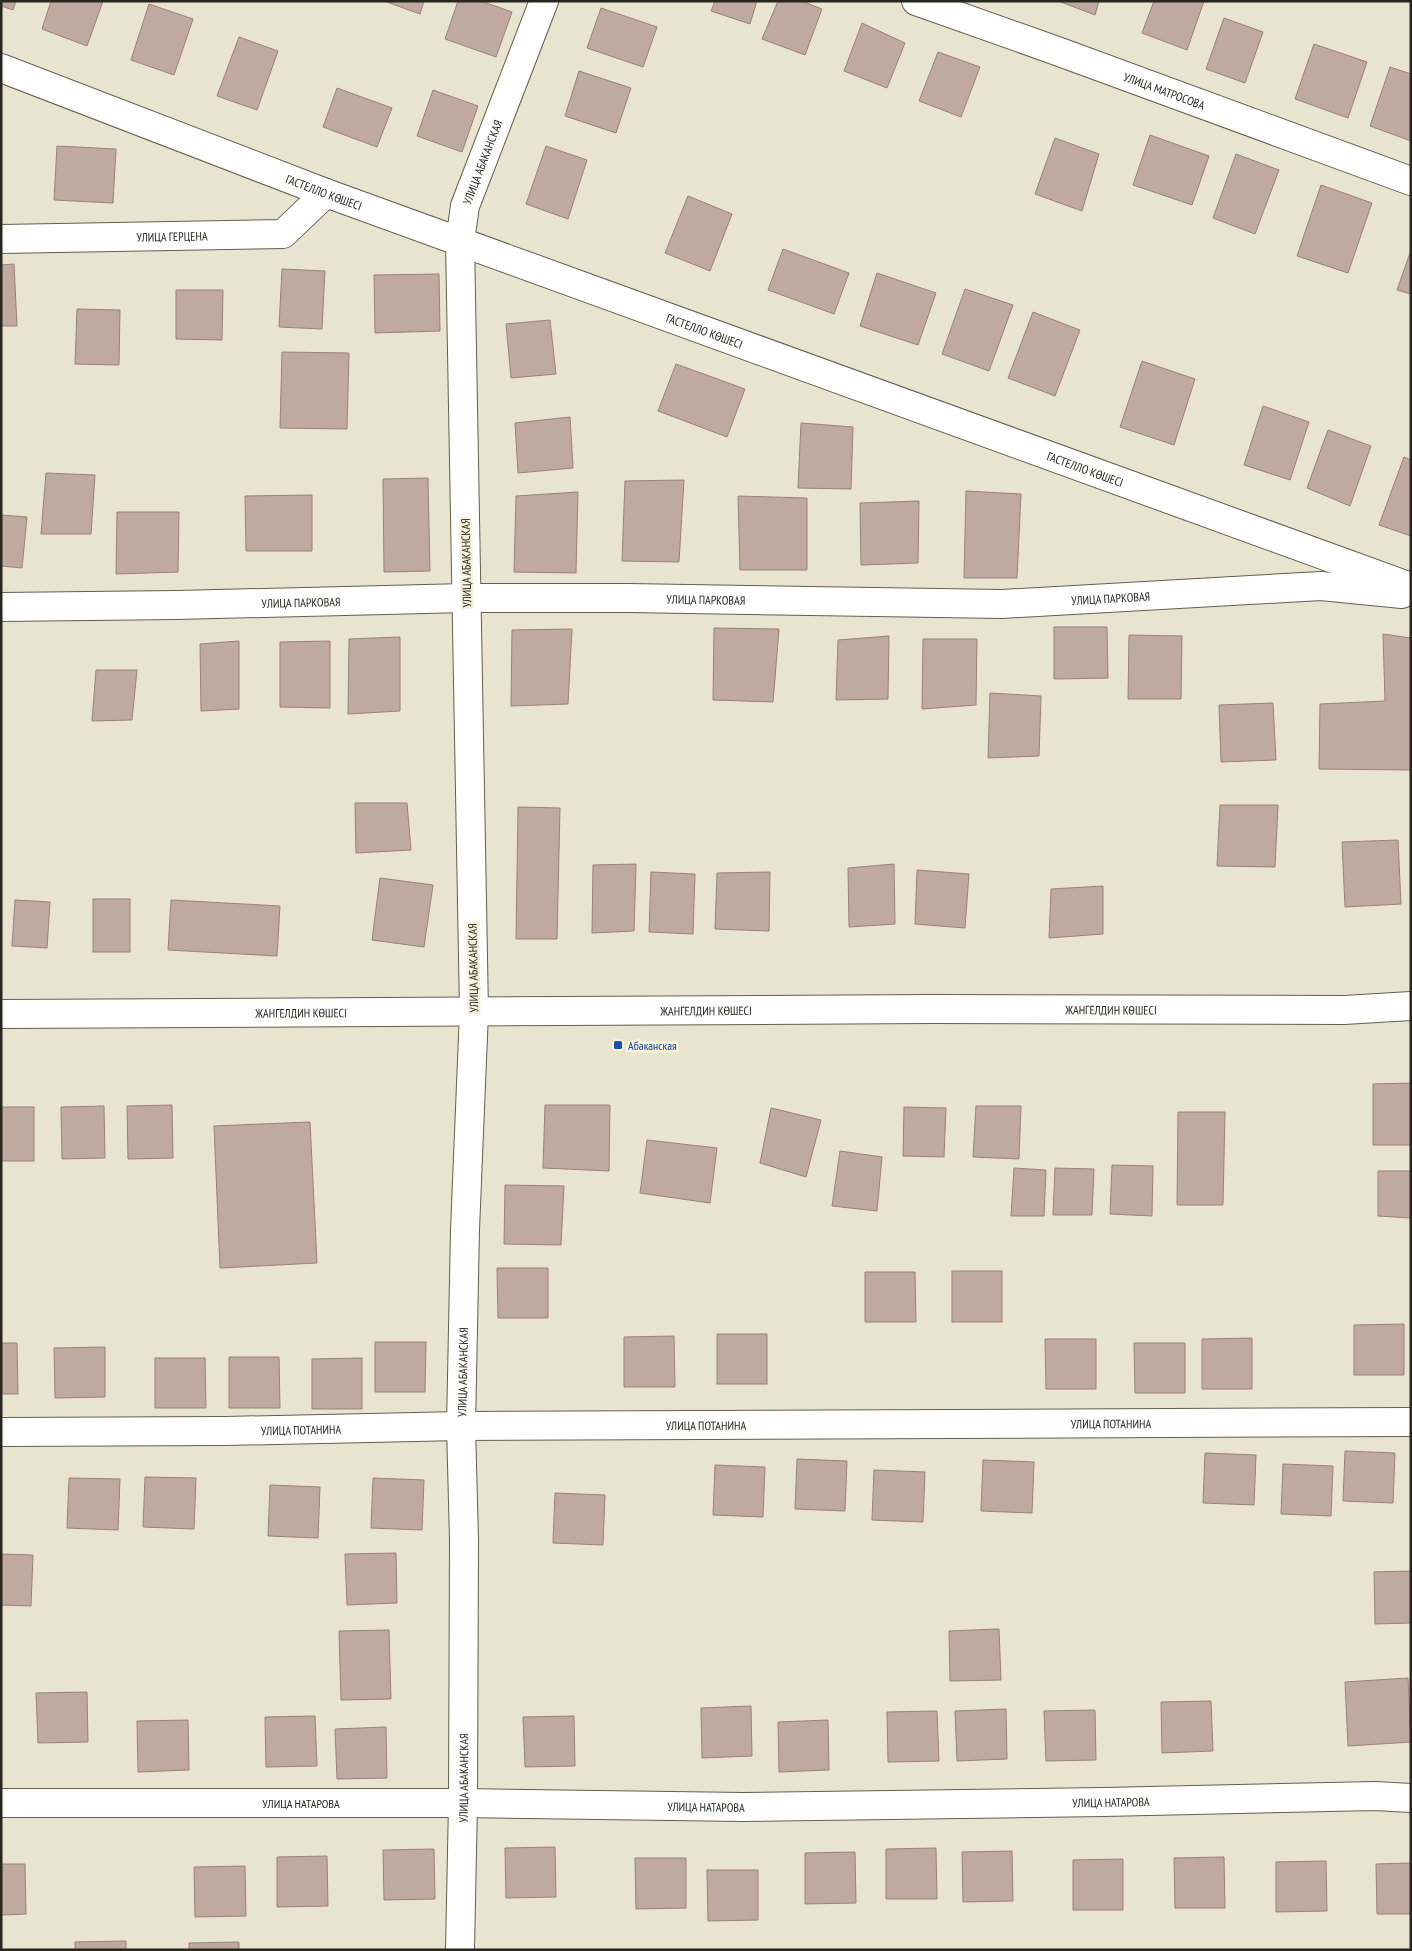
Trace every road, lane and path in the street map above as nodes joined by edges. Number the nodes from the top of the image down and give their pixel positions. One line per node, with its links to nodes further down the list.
1 (544, 1): 7 (street, УЛИЦА АБАКАНСКАЯ)
2 (916, 1): 4 (street, УЛИЦА МАТРОСОВА)
3 (1, 68): 5 (street, ГАСТЕЛЛО КӨШЕСІ)
4 (1411, 181)
5 (326, 193): 6 (street, УЛИЦА ГЕРЦЕНА); 7 (street, ГАСТЕЛЛО КӨШЕСІ)
6 (1, 239)
7 (460, 241): 8 (street, ГАСТЕЛЛО КӨШЕСІ); 10 (street, УЛИЦА АБАКАНСКАЯ)
8 (1411, 587)
9 (1411, 595): 10 (street, УЛИЦА ПАРКОВАЯ)
10 (466, 598): 11 (street, УЛИЦА ПАРКОВАЯ); 13 (street, УЛИЦА АБАКАНСКАЯ)
11 (1, 607)
12 (1411, 1006): 13 (street, ЖАНГЕЛДИН КӨШЕСІ)
13 (474, 1012): 14 (street, ЖАНГЕЛДИН КӨШЕСІ); 16 (street, УЛИЦА АБАКАНСКАЯ)
14 (1, 1014)
15 (1411, 1422): 16 (street, УЛИЦА ПОТАНИНА)
16 (461, 1426): 17 (street, УЛИЦА ПОТАНИНА); 20 (street, УЛИЦА АБАКАНСКАЯ)
17 (1, 1432)
18 (1411, 1798): 20 (street, УЛИЦА НАТАРОВА)
19 (1, 1803): 20 (street, УЛИЦА НАТАРОВА)
20 (463, 1803): 21 (street, УЛИЦА АБАКАНСКАЯ)
21 (460, 1950)

